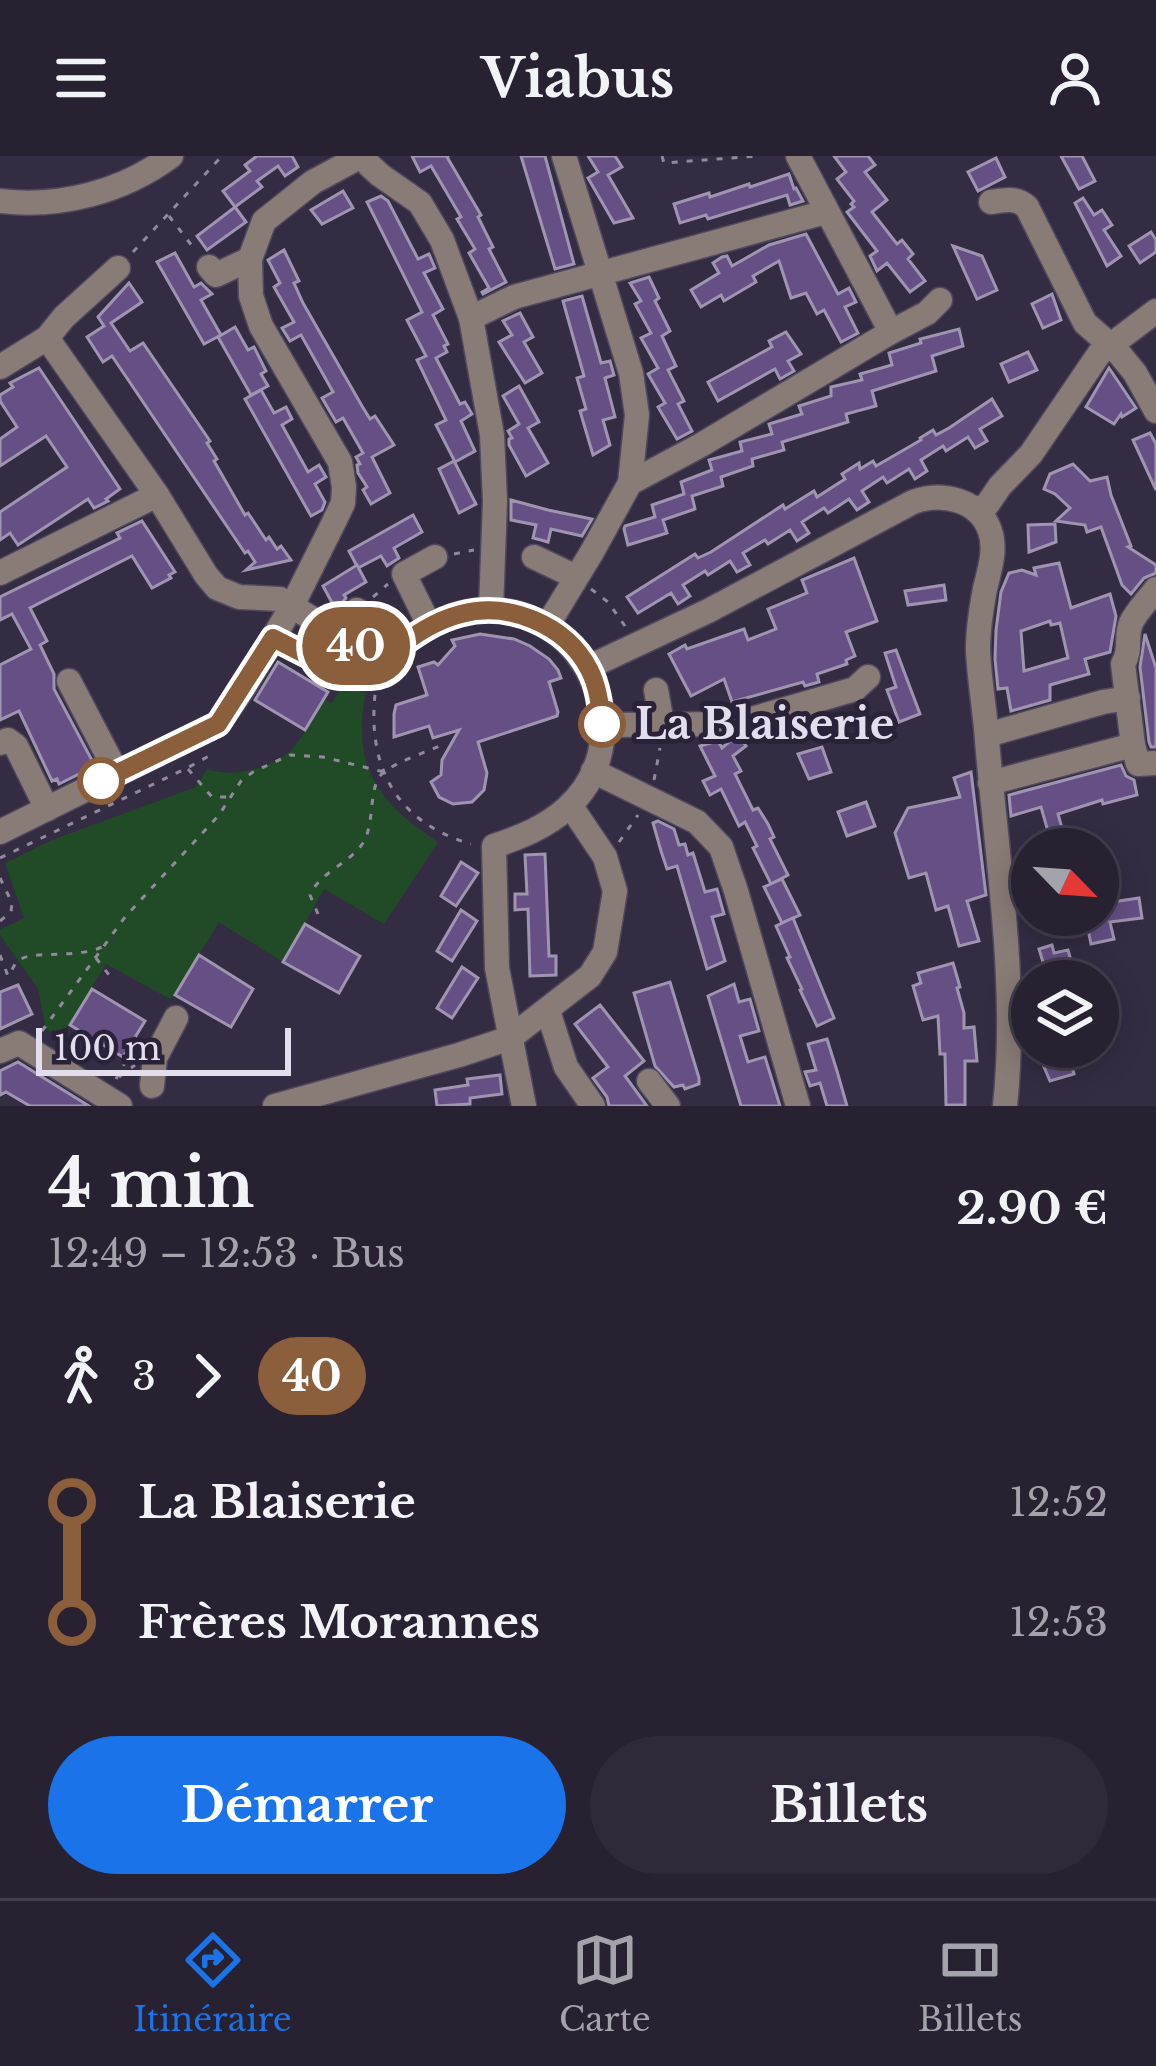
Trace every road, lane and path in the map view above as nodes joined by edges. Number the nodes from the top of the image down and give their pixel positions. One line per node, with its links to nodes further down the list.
1 (171, 156): 8 (street)
2 (222, 156): 11 (path)
3 (565, 156): 15 (street)
4 (662, 156): 5 (path)
5 (758, 156)
6 (797, 156): 10 (street)
7 (361, 160): 12 (street); 18 (street)
8 (0, 200)
9 (991, 202): 21 (street)
10 (826, 212): 15 (street); 19 (street)
11 (168, 214): 13 (path); 14 (path)
12 (250, 259): 13 (street); 33 (street)
13 (208, 266)
14 (118, 268): 20 (street)
15 (602, 272): 18 (street); 24 (street)
16 (940, 300): 19 (street)
17 (1156, 311): 21 (street)
18 (471, 318): 34 (street)
19 (891, 332): 24 (street)
20 (47, 338): 22 (street); 25 (street)
21 (1110, 345): 23 (street); 26 (street)
22 (0, 367)
23 (1156, 411)
24 (630, 482): 31 (street)
25 (157, 495): 29 (street); 33 (street)
26 (976, 510): 41 (street); 49 (street)
27 (434, 557): 30 (street)
28 (534, 557): 31 (street)
29 (0, 573)
30 (404, 574): 35 (path); 36 (street)
31 (576, 577): 37 (street)
32 (1156, 589): 45 (street)
33 (292, 606): 38 (street); 39 (street)
34 (491, 609): 36 (street); 37 (street)
35 (357, 610): 39 (street)
36 (429, 625): 40 (street)
37 (547, 626): 41 (street)
38 (273, 638): 39 (street); 48 (street)
39 (347, 640): 40 (street)
40 (380, 660): 56 (path)
41 (589, 668): 47 (street)
42 (868, 677): 46 (street)
43 (69, 681): 57 (street)
44 (656, 690): 46 (street)
45 (1128, 698): 49 (street); 52 (street)
46 (662, 723): 47 (street)
47 (602, 724): 55 (street)
48 (212, 728): 54 (path); 57 (street)
49 (987, 735): 58 (street)
50 (0, 742): 61 (street)
51 (444, 744): 56 (path)
52 (1133, 745): 53 (street); 58 (street)
53 (1156, 763)
54 (187, 768): 59 (path); 64 (path)
55 (593, 770): 60 (street); 85 (street)
56 (384, 772): 59 (path); 63 (path); 66 (path)
57 (117, 773): 61 (street)
58 (990, 782): 86 (street)
59 (231, 797): 68 (path)
60 (570, 806): 63 (street); 72 (street)
61 (47, 809): 62 (street)
62 (0, 832)
63 (494, 846): 74 (street)
64 (0, 858)
65 (0, 878): 67 (path)
66 (319, 914)
67 (0, 921)
68 (106, 945): 69 (path); 70 (path)
69 (0, 956)
70 (95, 956): 71 (path); 76 (path)
71 (109, 975)
72 (548, 1011): 74 (street); 83 (street)
73 (176, 1018): 79 (street)
74 (511, 1038): 81 (street); 82 (street)
75 (136, 1044): 77 (path)
76 (10, 1047): 80 (street)
77 (138, 1063)
78 (649, 1081): 84 (street)
79 (152, 1086)
80 (120, 1106)
81 (275, 1106)
82 (524, 1106)
83 (593, 1106)
84 (668, 1106)
85 (798, 1106)
86 (1004, 1106)

